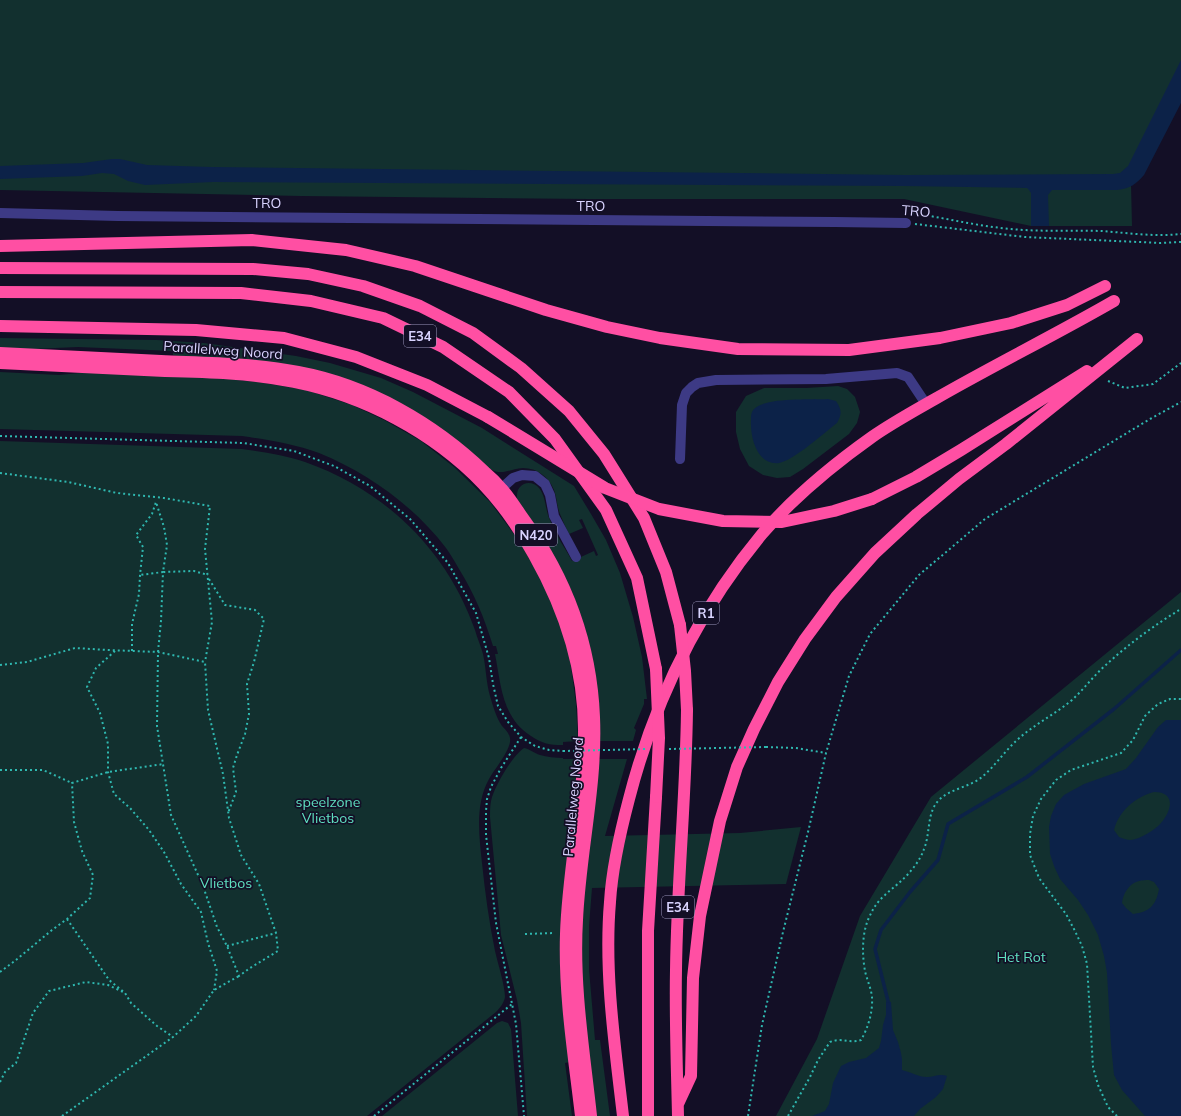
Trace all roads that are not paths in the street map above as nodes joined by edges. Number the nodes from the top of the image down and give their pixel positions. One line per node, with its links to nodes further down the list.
1 (0, 214): 2 (lane, TRO)
2 (906, 223)
3 (0, 246): 5 (highway)
4 (0, 268): 15 (highway, E34, bridge)
5 (1105, 286)
6 (0, 292): 19 (highway, E34, bridge)
7 (1114, 302): 11 (highway, R1)
8 (0, 326): 15 (highway, bridge)
9 (0, 354): 13 (highway, Parallelweg Noord / N420)
10 (0, 363): 16 (highway, Parallelweg Noord / N420)
11 (926, 404): 12 (lane); 18 (highway, R1)
12 (680, 459)
13 (502, 488): 14 (lane); 17 (highway, Parallelweg Noord / N420)
14 (576, 557)
15 (678, 1110)
16 (581, 1116)
17 (591, 1116)
18 (624, 1116)
19 (648, 1116)

